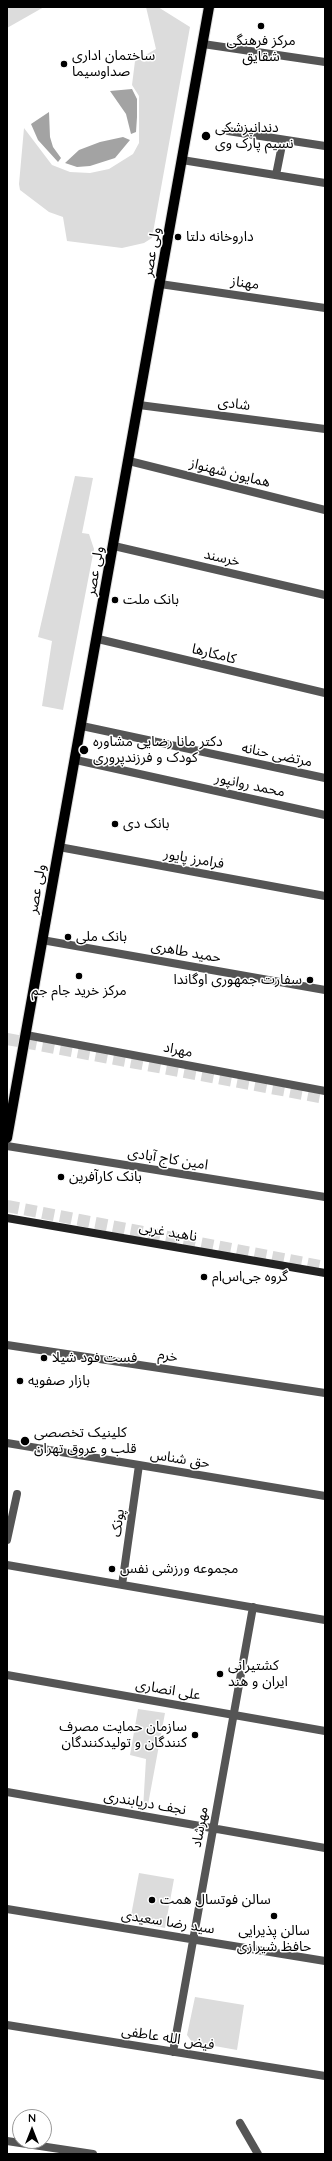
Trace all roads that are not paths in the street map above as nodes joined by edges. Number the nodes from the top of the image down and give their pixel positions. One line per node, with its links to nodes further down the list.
1 (209, 7): 2 (main road, ولی عصر)
2 (203, 44): 3 (street); 7 (main road, ولی عصر)
3 (325, 62)
4 (228, 131): 5 (street)
5 (282, 140): 6 (street); 8 (street)
6 (325, 146)
7 (182, 160): 8 (street); 10 (main road, ولی عصر)
8 (276, 175): 9 (street)
9 (325, 183)
10 (160, 284): 11 (street, مهناز); 12 (main road, ولی عصر)
11 (325, 308)
12 (139, 405): 13 (street, شادی); 14 (main road, ولی عصر)
13 (325, 429)
14 (129, 461): 15 (street, همایون شهنواز); 16 (main road, ولی عصر)
15 (325, 510)
16 (114, 546): 17 (street, خرسند); 18 (main road, ولی عصر)
17 (325, 595)
18 (98, 639): 19 (street, کامکارها); 20 (main road, ولی عصر)
19 (325, 694)
20 (82, 726): 21 (main road, ولی عصر); 22 (street, مرتضی حنانه)
21 (76, 760): 23 (street, محمد روانپور); 24 (main road, ولی عصر)
22 (325, 778)
23 (325, 815)
24 (59, 847): 25 (street, فرامرز پایور); 26 (main road, ولی عصر)
25 (325, 896)
26 (42, 940): 27 (street, حمید طاهری); 28 (main road, ولی عصر)
27 (325, 990)
28 (26, 1035): 29 (street, مهراد); 30 (main road, ولی عصر)
29 (325, 1091)
30 (7, 1138)
31 (7, 1146): 32 (street, امین کاج آبادی)
32 (325, 1197)
33 (7, 1218): 34 (main road, ناهید غربی)
34 (325, 1273)
35 (7, 1345): 36 (street, خرم)
36 (325, 1393)
37 (7, 1443): 38 (street, حق شناس)
38 (139, 1465): 40 (street, حق شناس); 43 (street, پونک)
39 (16, 1494): 41 (street)
40 (325, 1496)
41 (7, 1540)
42 (7, 1565): 43 (street)
43 (122, 1585): 44 (street)
44 (253, 1608): 45 (street); 47 (street, مهرشاد)
45 (325, 1620)
46 (7, 1675): 47 (street, علی انصاری)
47 (234, 1715): 48 (street, علی انصاری); 50 (street, مهرشاد)
48 (325, 1731)
49 (7, 1792): 50 (street, نجف دریابندری)
50 (214, 1829): 51 (street, نجف دریابندری); 53 (street, مهرشاد)
51 (325, 1848)
52 (7, 1909): 53 (street, سید رضا سعیدی)
53 (194, 1939): 54 (street, سید رضا سعیدی); 56 (street, مهرشاد)
54 (325, 1961)
55 (7, 2025): 56 (street, فیض الله عاطفی)
56 (173, 2052): 57 (street, فیض الله عاطفی)
57 (325, 2076)
58 (240, 2123): 61 (street)
59 (7, 2141): 60 (street)
60 (93, 2154)
61 (258, 2154)

